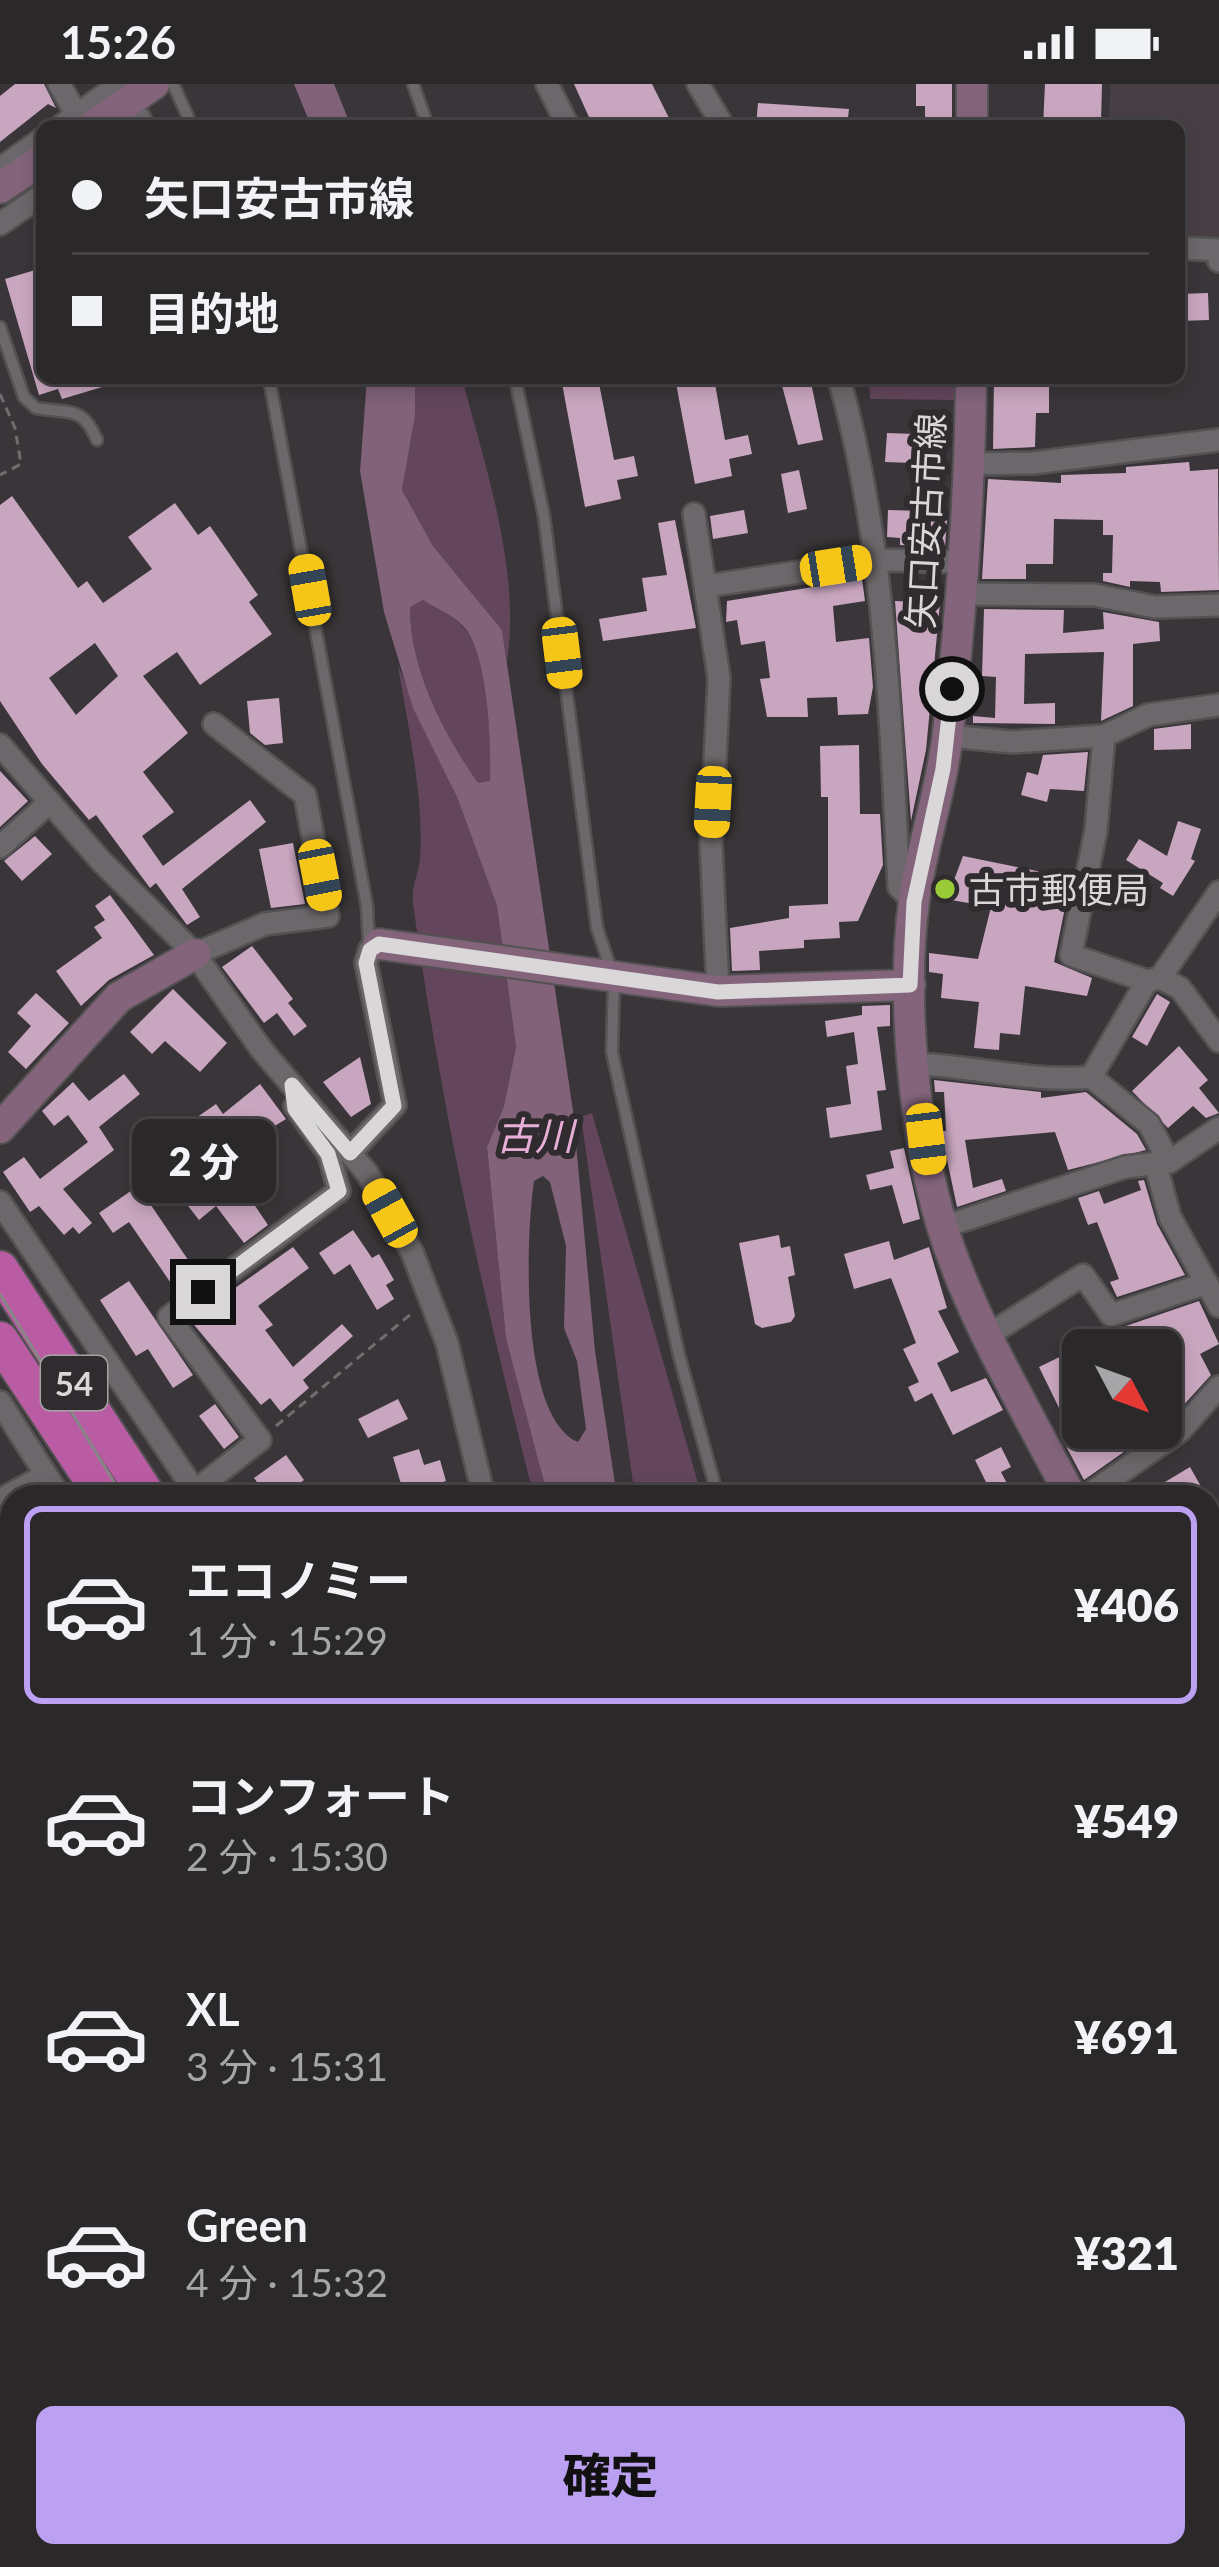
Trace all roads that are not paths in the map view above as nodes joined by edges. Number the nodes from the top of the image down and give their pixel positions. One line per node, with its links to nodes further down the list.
1 (59, 84): 8 (street)
2 (173, 84): 10 (lane)
3 (413, 84): 11 (lane)
4 (548, 84): 12 (street)
5 (698, 84): 13 (street)
6 (972, 84): 14 (main road)
7 (132, 85): 9 (main road)
8 (76, 120)
9 (80, 120)
10 (189, 120)
11 (426, 120)
12 (565, 120)
13 (719, 120)
14 (972, 120)
15 (36, 144): 17 (street)
16 (36, 164): 18 (main road)
17 (0, 169)
18 (0, 188)
19 (36, 199): 20 (street)
20 (0, 224)
21 (1185, 248): 22 (street)
22 (1219, 261)
23 (1, 333): 28 (lane)
24 (270, 384): 46 (lane)
25 (516, 384): 48 (lane)
26 (841, 384): 32 (street)
27 (971, 384): 30 (main road, 矢口安古市線)
28 (97, 440)
29 (1219, 440): 30 (street)
30 (970, 464): 33 (main road, 矢口安古市線)
31 (694, 514): 34 (street)
32 (879, 560): 33 (street); 34 (street); 45 (street)
33 (963, 562): 35 (main road, 矢口安古市線)
34 (707, 586): 51 (street)
35 (961, 594): 36 (street); 39 (main road, 矢口安古市線)
36 (1219, 605)
37 (1219, 705): 40 (street)
38 (214, 724): 47 (street)
39 (948, 736): 40 (street); 45 (main road, 矢口安古市線)
40 (1104, 736): 49 (street)
41 (0, 745): 42 (street)
42 (50, 802): 43 (street); 47 (street)
43 (0, 847)
44 (1219, 892): 49 (street)
45 (914, 902): 50 (main road, 矢口安古市線)
46 (380, 945): 48 (main road); 58 (street)
47 (195, 954): 55 (street); 56 (main road)
48 (607, 978): 51 (main road); 81 (lane)
49 (1153, 979): 52 (street); 54 (street)
50 (910, 985): 51 (main road); 53 (main road, 矢口安古市線)
51 (718, 992)
52 (1219, 1040)
53 (916, 1064): 54 (street); 61 (main road, 矢口安古市線)
54 (1091, 1077): 59 (street)
55 (292, 1085): 58 (street); 79 (street)
56 (0, 1128)
57 (1219, 1128): 59 (street)
58 (350, 1153): 80 (street)
59 (1163, 1164): 61 (street); 63 (street)
60 (0, 1202): 67 (street)
61 (943, 1228): 65 (main road, 矢口安古市線)
62 (0, 1269): 66 (highway, 54)
63 (1207, 1282): 64 (street); 65 (street)
64 (1219, 1306)
65 (990, 1334): 82 (main road, 矢口安古市線)
66 (46, 1340): 67 (street); 77 (highway, 54)
67 (101, 1353): 78 (street)
68 (4, 1364): 76 (highway, 54)
69 (1219, 1388): 71 (street)
70 (0, 1402): 73 (street)
71 (1200, 1411): 72 (street); 83 (street)
72 (1219, 1428)
73 (46, 1474): 74 (street); 75 (street)
74 (27, 1485)
75 (53, 1485)
76 (95, 1485)
77 (140, 1485)
78 (191, 1485)
79 (207, 1485)
80 (481, 1485)
81 (715, 1485)
82 (1065, 1485)
83 (1105, 1485)

